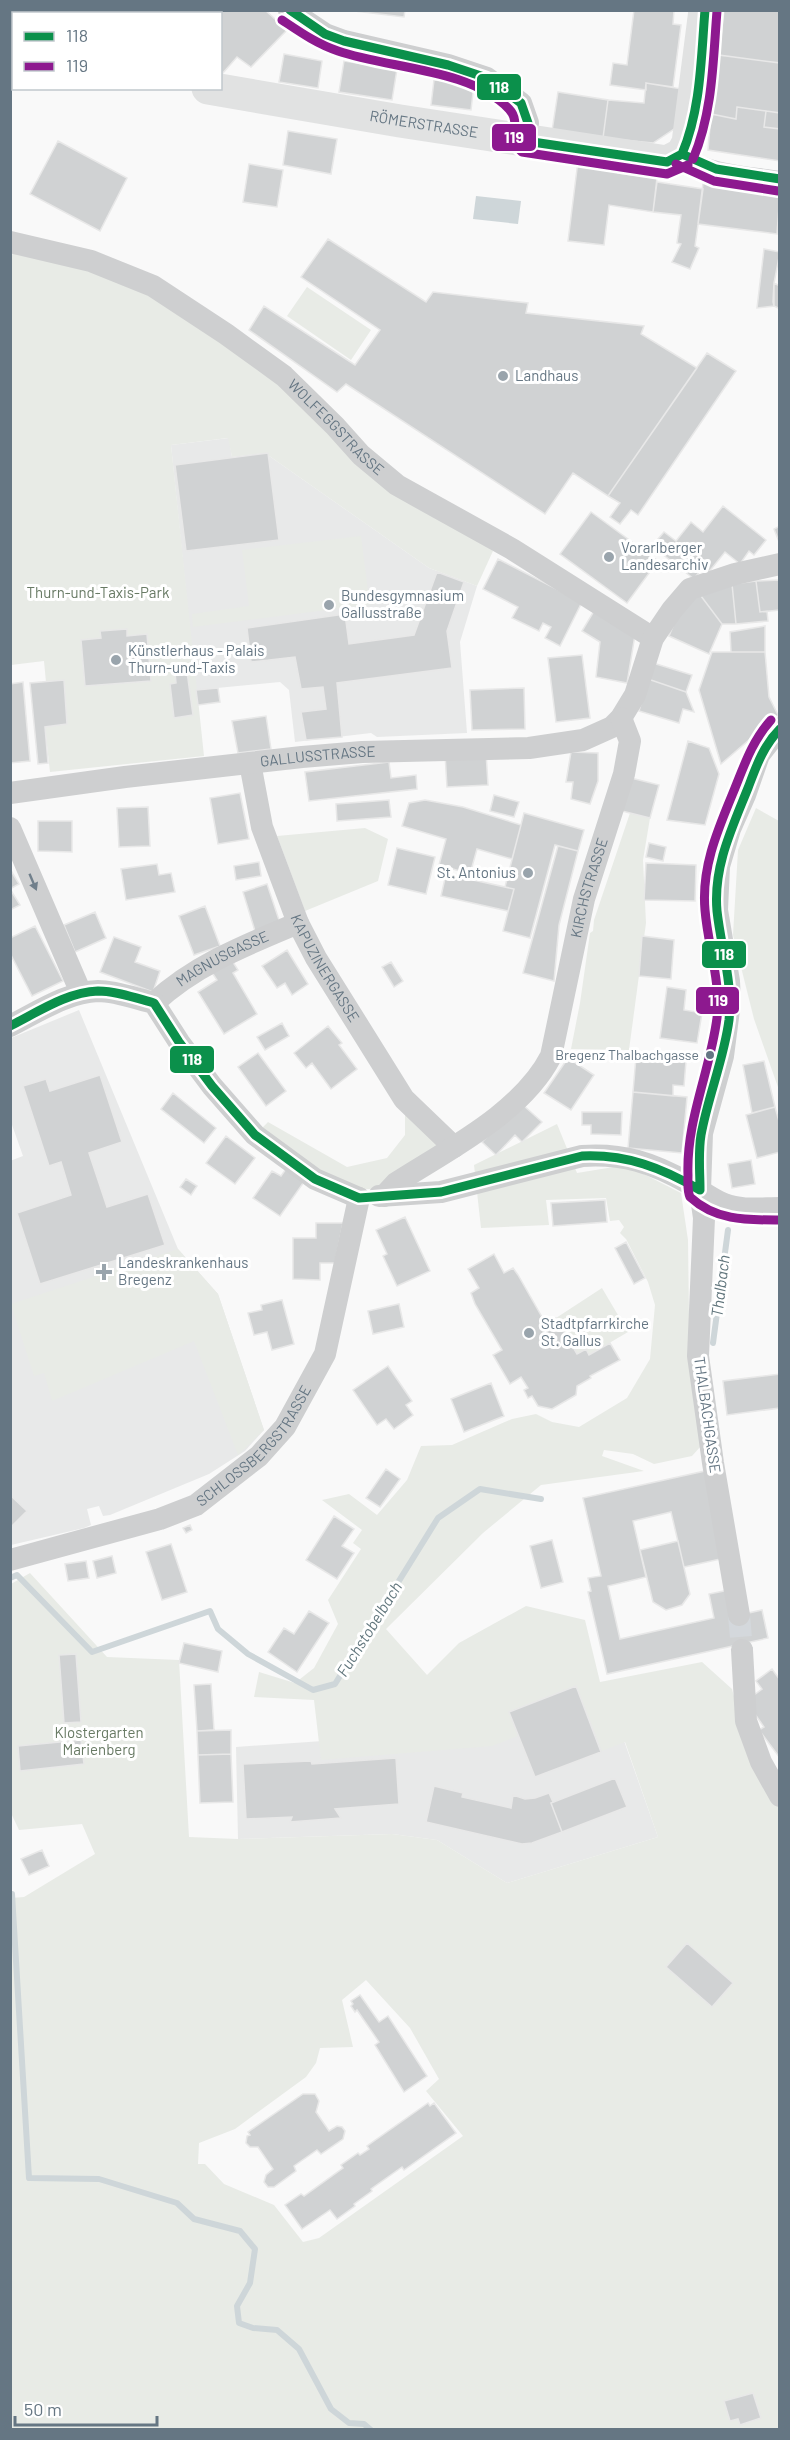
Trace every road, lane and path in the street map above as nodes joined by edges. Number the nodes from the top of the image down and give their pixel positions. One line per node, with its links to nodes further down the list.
1 (289, 10): 4 (street)
2 (705, 10): 5 (main road)
3 (220, 90): 4 (main road, RÖMERSTRASSE)
4 (526, 141): 5 (main road, RÖMERSTRASSE)
5 (682, 154): 6 (street)
6 (780, 178)
7 (10, 242): 9 (street, WOLFEGGSTRASSE)
8 (780, 564): 9 (street)
9 (653, 638): 10 (street)
10 (621, 718): 12 (street, GALLUSSTRASSE); 19 (street, KIRCHSTRASSE)
11 (780, 728): 20 (street, THALBACHGASSE)
12 (250, 763): 13 (street, GALLUSSTRASSE); 15 (street, KAPUZINERGASSE)
13 (10, 793)
14 (10, 828): 16 (street, one-way to 16)
15 (298, 923): 17 (street, MAGNUSGASSE); 19 (street, KAPUZINERGASSE)
16 (81, 993): 17 (street); 18 (street)
17 (154, 1003): 22 (street)
18 (10, 1026)
19 (454, 1147): 21 (street, KIRCHSTRASSE)
20 (700, 1190): 21 (street); 23 (street); 25 (street, THALBACHGASSE)
21 (384, 1196): 22 (street)
22 (359, 1198): 24 (street, SCHLOSSBERGSTRASSE)
23 (780, 1208)
24 (10, 1560)
25 (739, 1615)
26 (742, 1650): 27 (street)
27 (780, 1796)

